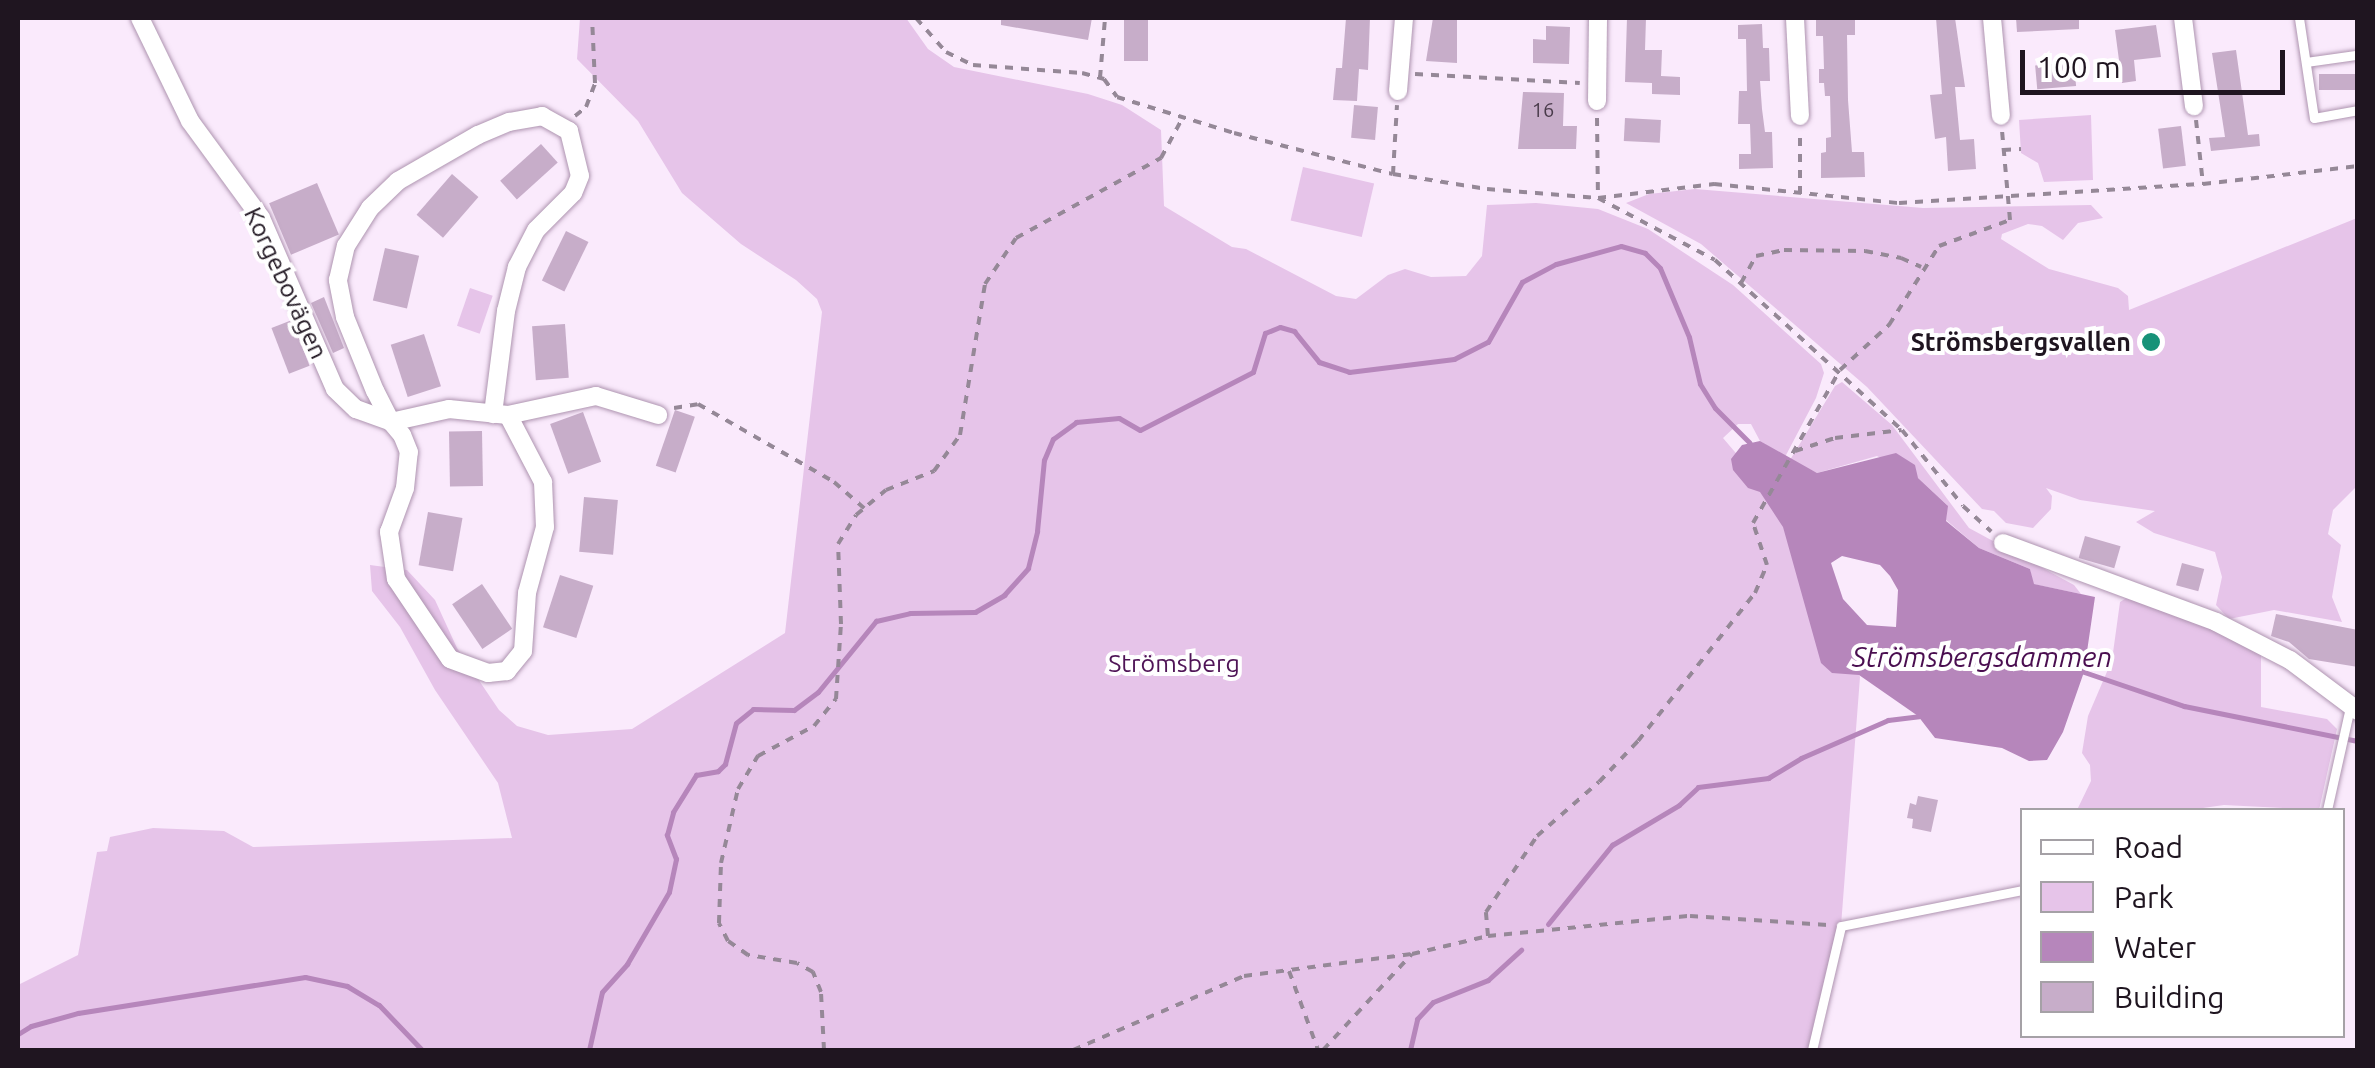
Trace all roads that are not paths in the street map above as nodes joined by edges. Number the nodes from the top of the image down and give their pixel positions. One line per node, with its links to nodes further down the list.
1 (140, 18): 18 (street, Korgebovägen)
2 (1404, 18): 10 (street)
3 (1598, 18): 11 (street)
4 (1794, 18): 14 (street)
5 (1992, 18): 15 (street)
6 (2183, 18): 12 (street)
7 (2299, 18): 9 (lane)
8 (2356, 55): 9 (lane)
9 (2306, 62): 13 (lane)
10 (1399, 82)
11 (1597, 93)
12 (2194, 106)
13 (2358, 110)
14 (1800, 116)
15 (2001, 116)
16 (501, 415): 17 (street); 18 (street); 18 (street, Korgebovägen); 18 (street, Korgebovägen)
17 (658, 415)
18 (391, 422)
19 (2003, 542): 20 (street)
20 (2354, 709): 21 (lane)
21 (2327, 808)
22 (2020, 890): 23 (lane)
23 (1812, 1050)

